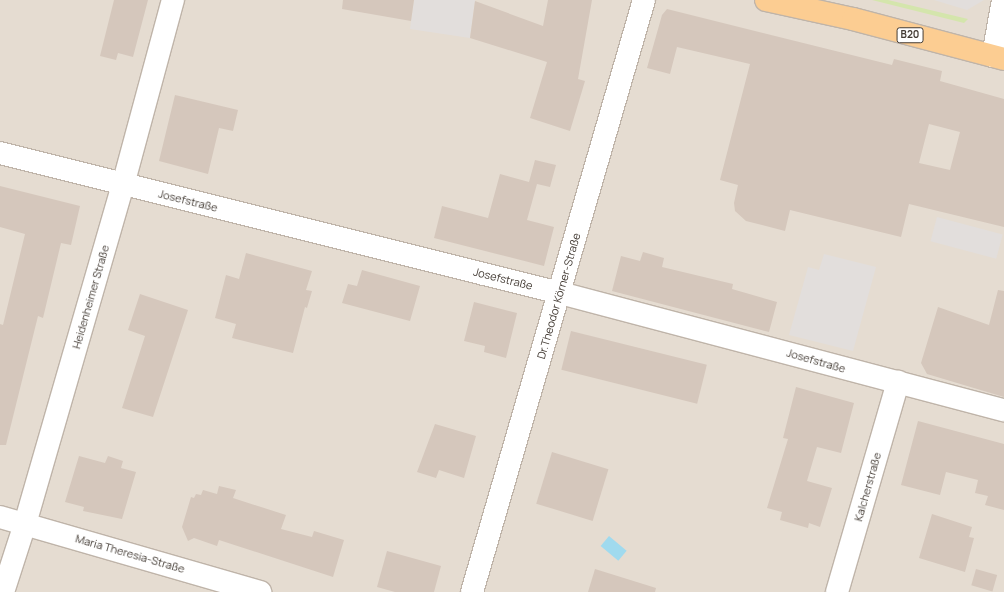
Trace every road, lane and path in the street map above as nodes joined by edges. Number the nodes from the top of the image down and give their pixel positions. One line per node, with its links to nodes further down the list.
1 (173, 0): 7 (street, Heidenheimer Straße)
2 (644, 0): 8 (street, Dr.Theodor Körner-Straße)
3 (766, 0): 5 (main road, B20)
4 (1003, 0): 5 (street)
5 (998, 57)
6 (0, 154): 7 (street, Josefstraße)
7 (123, 185): 8 (street, Josefstraße); 12 (street, Heidenheimer Straße)
8 (560, 293): 9 (street, Josefstraße); 15 (street, Dr.Theodor Körner-Straße)
9 (898, 382): 10 (street, Josefstraße); 16 (street, Kalcherstraße)
10 (1004, 410)
11 (0, 517): 12 (street, Maria Theresia-Straße)
12 (25, 524): 13 (street, Heidenheimer Straße); 14 (street, Maria Theresia-Straße)
13 (3, 592)
14 (260, 592)
15 (472, 592)
16 (838, 592)

